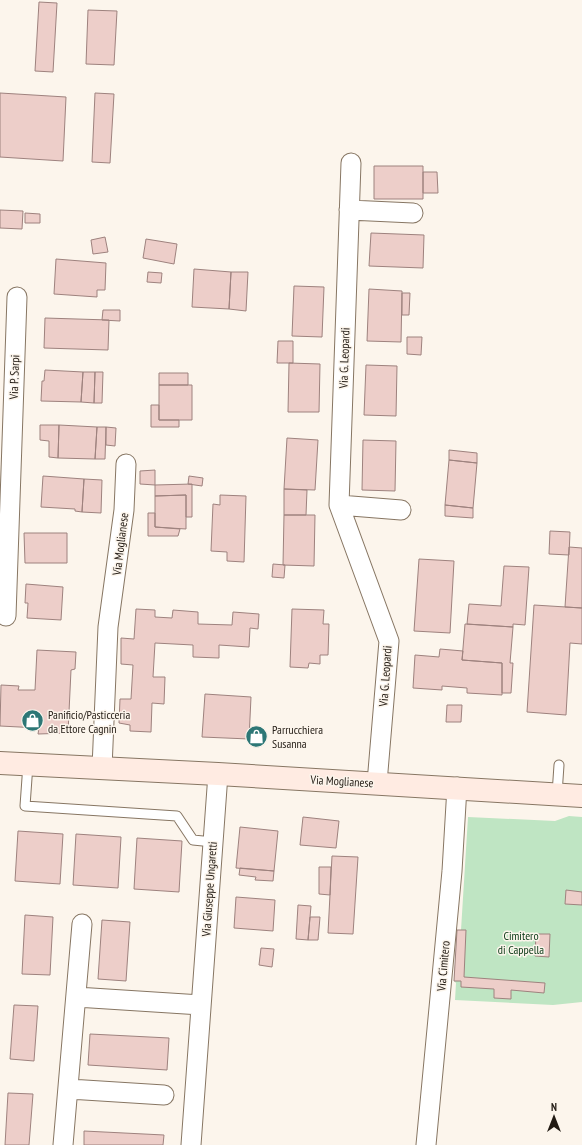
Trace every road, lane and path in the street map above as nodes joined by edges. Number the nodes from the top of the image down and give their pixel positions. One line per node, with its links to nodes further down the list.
1 (351, 163): 2 (street, Via G. Leopardi)
2 (349, 210): 3 (street); 7 (street, Via G. Leopardi)
3 (413, 213)
4 (17, 297): 5 (street, Via P. Sarpi)
5 (5, 458): 9 (street, Via P. Sarpi)
6 (126, 464): 13 (street, Via Moglianese)
7 (339, 505): 8 (street); 15 (street, Via G. Leopardi)
8 (401, 510)
9 (6, 616)
10 (0, 763): 11 (main road, Via Moglianese)
11 (28, 764): 13 (main road, Via Moglianese); 19 (lane)
12 (559, 764): 17 (lane)
13 (102, 768): 14 (main road, Via Moglianese)
14 (218, 774): 15 (main road, Via Moglianese); 19 (street, Via Giuseppe Ungaretti)
15 (377, 783): 16 (main road, Via Moglianese)
16 (457, 787): 17 (main road, Via Moglianese); 27 (street, Via Cimitero)
17 (557, 794): 18 (main road, Via Moglianese)
18 (582, 796)
19 (213, 842): 22 (street, Via Giuseppe Ungaretti)
20 (82, 924): 21 (street)
21 (76, 997): 22 (street); 23 (street)
22 (201, 1006): 26 (street, Via Giuseppe Ungaretti)
23 (69, 1089): 24 (street); 25 (street)
24 (164, 1095)
25 (63, 1145)
26 (191, 1145)
27 (426, 1145)

